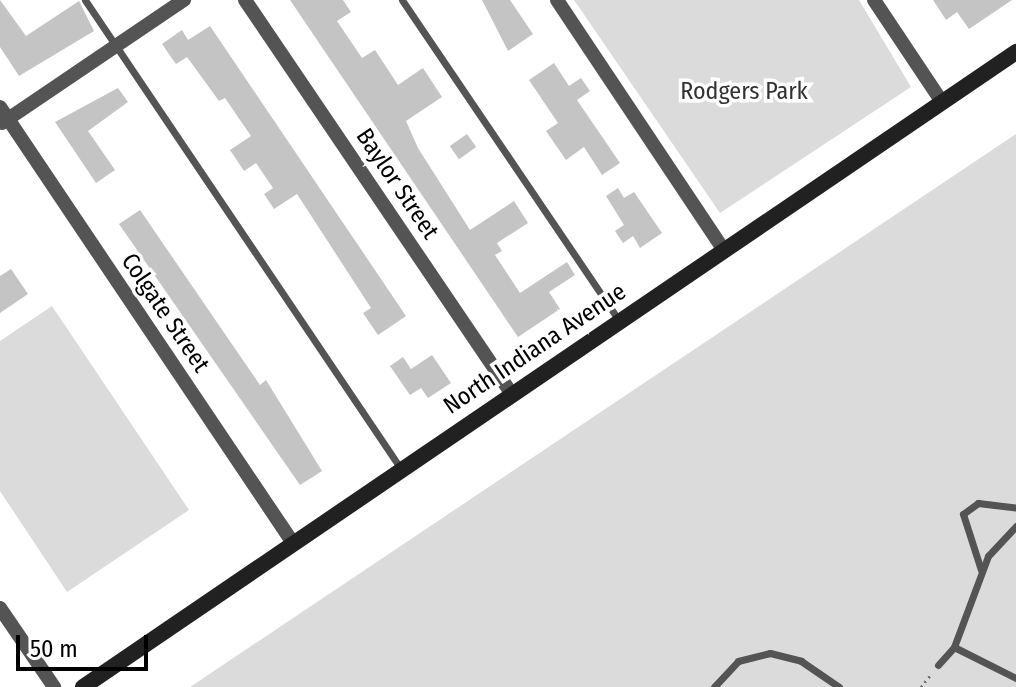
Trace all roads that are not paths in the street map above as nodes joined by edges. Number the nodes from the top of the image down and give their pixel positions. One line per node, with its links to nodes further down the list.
1 (85, 0): 7 (lane)
2 (184, 0): 7 (street)
3 (245, 0): 13 (street, Baylor Street)
4 (402, 0): 12 (lane)
5 (557, 0): 11 (street)
6 (874, 0): 9 (street)
7 (116, 46): 10 (street); 14 (lane)
8 (1016, 52): 9 (main road, North Indiana Avenue)
9 (942, 102): 11 (main road, North Indiana Avenue)
10 (3, 117): 17 (street, Colgate Street)
11 (724, 250): 12 (main road, North Indiana Avenue)
12 (619, 321): 13 (main road, North Indiana Avenue)
13 (511, 393): 14 (main road, North Indiana Avenue)
14 (401, 469): 17 (main road, North Indiana Avenue)
15 (1016, 508): 18 (lane)
16 (1016, 526): 18 (lane)
17 (293, 543): 24 (main road, North Indiana Avenue)
18 (981, 570): 20 (lane)
19 (0, 608): 23 (street)
20 (954, 647): 21 (lane); 22 (lane)
21 (938, 665)
22 (1016, 678)
23 (54, 687)
24 (83, 687)
25 (714, 687): 26 (lane)
26 (839, 687)

